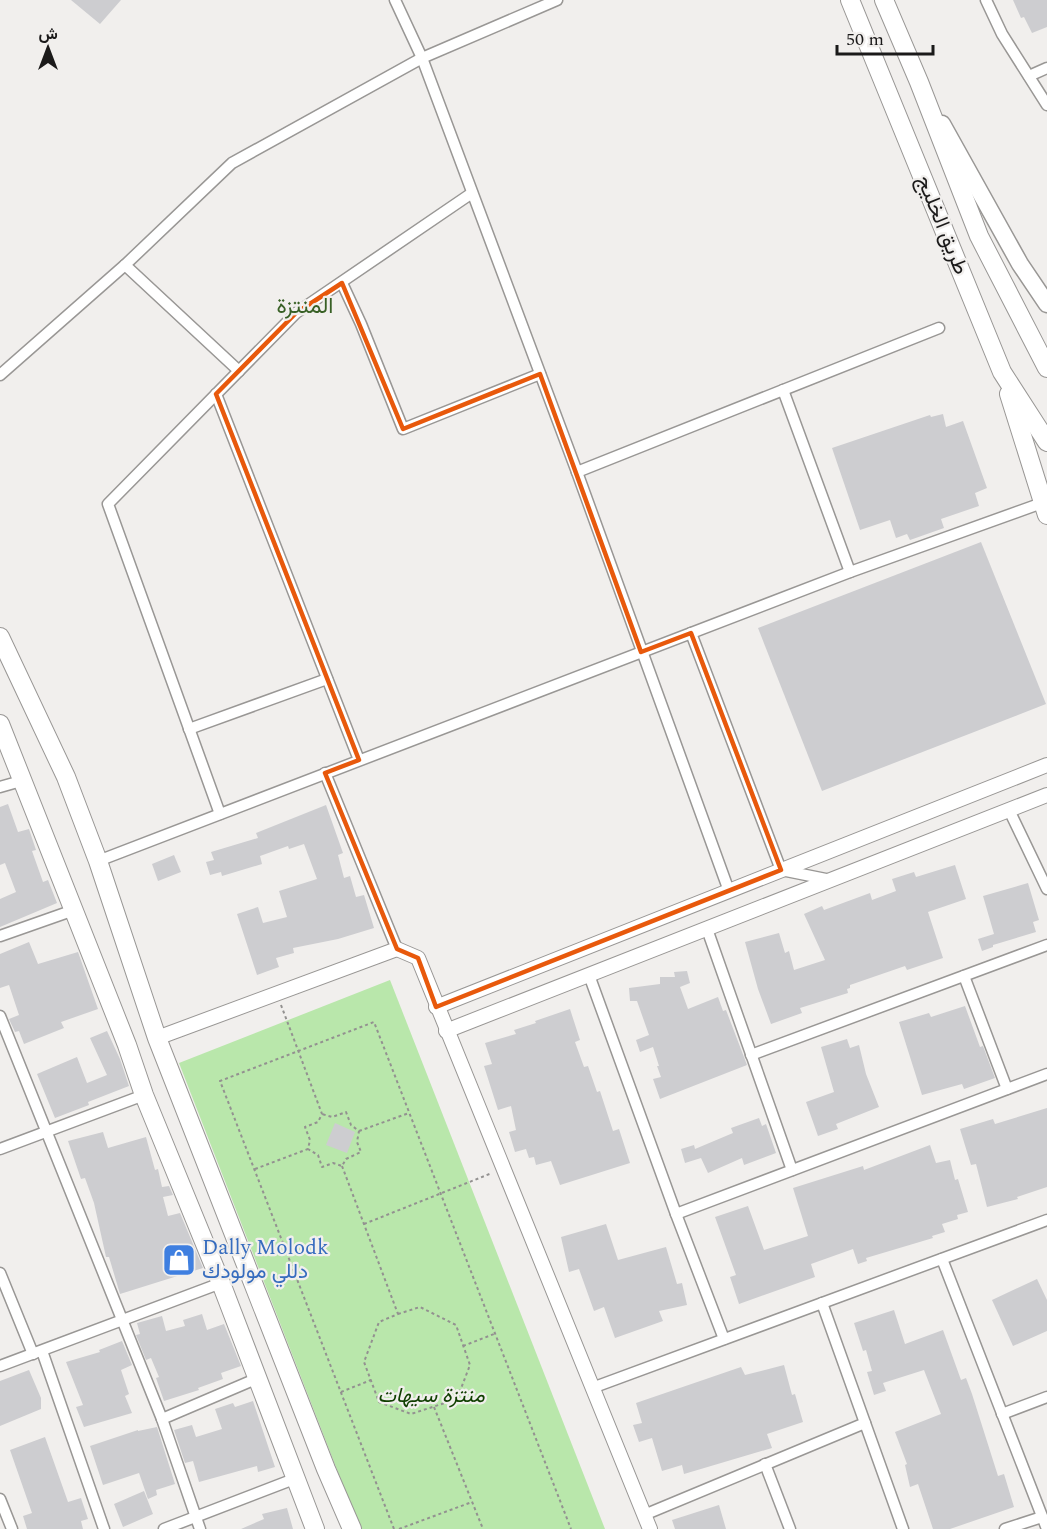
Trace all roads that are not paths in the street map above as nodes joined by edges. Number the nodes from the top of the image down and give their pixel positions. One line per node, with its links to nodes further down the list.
1 (395, 0): 6 (street)
2 (557, 0): 6 (street)
3 (850, 0): 18 (main road, طريق الخليج)
4 (884, 0): 9 (main road, طريق الخليج)
5 (986, 0): 8 (street)
6 (422, 58): 11 (street); 12 (street)
7 (1047, 68): 8 (street)
8 (1029, 76): 10 (street)
9 (919, 82): 14 (main road); 16 (main road, طريق الخليج)
10 (1047, 105)
11 (472, 193): 13 (street); 19 (street)
12 (125, 265): 17 (street); 20 (street)
13 (342, 283): 17 (street); 19 (street)
14 (1047, 304)
15 (939, 328): 21 (street)
16 (1047, 368)
17 (239, 371): 22 (street)
18 (1002, 372): 23 (main road, طريق الخليج); 25 (main road)
19 (540, 374): 24 (street)
20 (0, 375)
21 (783, 390): 24 (street); 26 (street)
22 (216, 394): 30 (street); 32 (street)
23 (1047, 442)
24 (577, 472): 29 (street)
25 (1045, 509): 26 (street)
26 (850, 572): 27 (street)
27 (691, 633): 29 (street); 42 (street)
28 (0, 637): 41 (main road)
29 (641, 652): 33 (street); 45 (street)
30 (327, 679): 32 (street); 33 (street)
31 (0, 723): 36 (main road)
32 (189, 729): 40 (street)
33 (358, 760): 35 (street)
34 (1047, 765): 42 (street)
35 (325, 773): 40 (street); 50 (street)
36 (21, 781): 37 (street); 46 (main road)
37 (0, 787)
38 (1047, 795): 39 (street)
39 (1009, 810): 43 (street); 44 (street)
40 (220, 814): 41 (street)
41 (98, 861): 56 (main road)
42 (781, 870): 43 (street); 45 (street)
43 (831, 880): 47 (street)
44 (1047, 889)
45 (729, 891): 53 (street)
46 (74, 910): 48 (street); 60 (main road)
47 (707, 929): 51 (street); 57 (street)
48 (0, 936)
49 (1047, 945): 52 (street)
50 (397, 949): 53 (street); 56 (street)
51 (589, 975): 55 (street); 64 (street)
52 (964, 976): 57 (street); 59 (street)
53 (436, 1007): 55 (street)
54 (0, 1016): 61 (street)
55 (446, 1031): 75 (street)
56 (157, 1038): 91 (main road)
57 (752, 1055): 63 (street)
58 (1047, 1074): 59 (street)
59 (1007, 1089): 63 (street)
60 (144, 1095): 61 (street); 68 (main road)
61 (46, 1131): 62 (street); 70 (street)
62 (0, 1149)
63 (792, 1170): 64 (street)
64 (676, 1214): 71 (street)
65 (1045, 1225): 66 (street)
66 (942, 1259): 69 (street); 77 (street)
67 (0, 1274): 72 (street)
68 (221, 1283): 70 (street); 74 (main road)
69 (822, 1303): 71 (street); 79 (street)
70 (123, 1319): 72 (street); 78 (street)
71 (724, 1339): 75 (street)
72 (38, 1352): 73 (street); 87 (street)
73 (0, 1366)
74 (258, 1378): 78 (street); 81 (main road)
75 (592, 1388): 83 (street)
76 (1047, 1397): 77 (street)
77 (1002, 1414): 85 (street)
78 (162, 1419): 84 (street)
79 (865, 1423): 80 (street); 94 (street)
80 (765, 1464): 83 (street); 93 (street)
81 (294, 1479): 84 (street); 90 (main road)
82 (0, 1499): 86 (street)
83 (644, 1515): 92 (street)
84 (196, 1516): 88 (street); 89 (street)
85 (1042, 1517): 95 (street); 96 (street)
86 (12, 1529)
87 (104, 1529)
88 (164, 1529)
89 (200, 1529)
90 (315, 1529)
91 (352, 1529)
92 (650, 1529)
93 (790, 1529)
94 (903, 1529)
95 (1005, 1529)
96 (1047, 1529)

